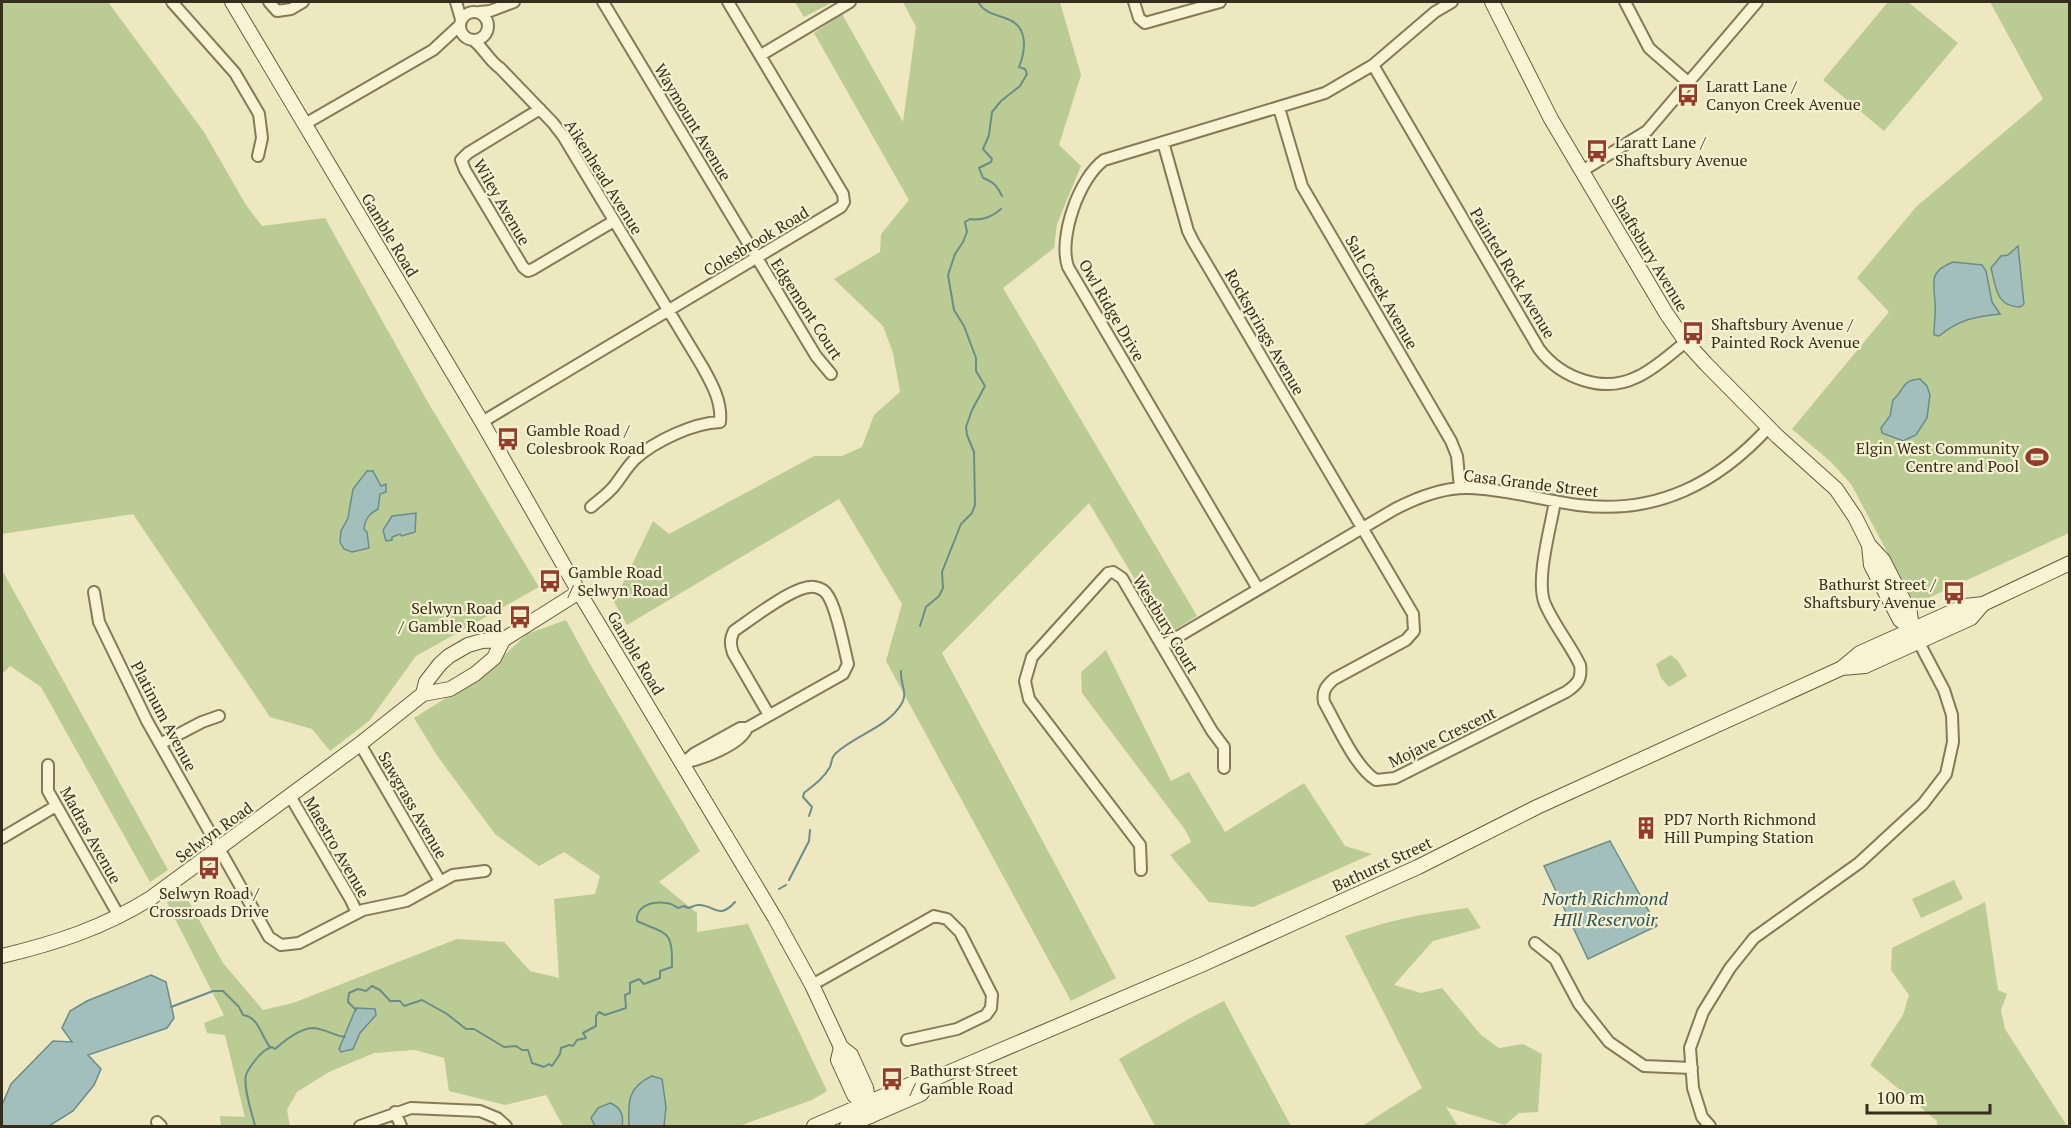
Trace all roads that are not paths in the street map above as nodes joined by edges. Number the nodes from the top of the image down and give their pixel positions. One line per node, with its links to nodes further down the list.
1 (172, 2): 30 (street)
2 (232, 2): 28 (main road, Gamble Road)
3 (269, 2): 4 (street)
4 (303, 2)
5 (456, 2): 18 (street)
6 (464, 2): 17 (street)
7 (514, 2): 17 (street); 19 (street)
8 (603, 2): 33 (street, Waymount Avenue)
9 (728, 2): 22 (street, Colesbrook Road)
10 (850, 2): 22 (street)
11 (1134, 2): 12 (street)
12 (1220, 2)
13 (1452, 2): 23 (street, Owl Ridge Drive)
14 (1492, 2): 31 (main road, Shaftsbury Avenue)
15 (1625, 2): 25 (street)
16 (1757, 2): 25 (street)
17 (478, 12): 18 (street); 19 (street)
18 (460, 22): 20 (street); 21 (street)
19 (488, 29): 20 (street); 24 (street, Aikenhead Avenue)
20 (470, 39): 21 (street); 24 (street, Aikenhead Avenue)
21 (433, 50): 28 (street)
22 (760, 55): 33 (street, Colesbrook Road)
23 (1373, 65): 26 (street, Owl Ridge Drive); 35 (street, Painted Rock Avenue)
24 (500, 68): 27 (street, Aikenhead Avenue)
25 (1689, 83): 31 (street)
26 (1279, 108): 29 (street, Owl Ridge Drive); 39 (street, Salt Creek Avenue)
27 (540, 109): 32 (street, Aikenhead Avenue); 32 (street, Wiley Avenue)
28 (305, 124): 37 (main road, Gamble Road)
29 (1162, 142): 42 (street, Rocksprings Avenue); 44 (street, Owl Ridge Drive)
30 (258, 156)
31 (1582, 171): 35 (main road, Shaftsbury Avenue)
32 (614, 221): 34 (street, Aikenhead Avenue)
33 (757, 259): 34 (street, Colesbrook Road); 36 (street, Edgemont Court)
34 (668, 312): 37 (street, Colesbrook Road); 41 (street, Aikenhead Avenue)
35 (1686, 342): 38 (main road, Shaftsbury Avenue)
36 (831, 374)
37 (482, 422): 46 (main road, Gamble Road)
38 (1769, 427): 40 (street, Casa Grande Street); 47 (main road, Shaftsbury Avenue)
39 (1460, 488): 40 (street, Casa Grande Street); 42 (street, Casa Grande Street)
40 (1555, 501): 42 (street, Mojave Crescent)
41 (591, 507)
42 (1363, 528): 44 (street, Casa Grande Street)
43 (2070, 563): 47 (main road, Bathurst Street)
44 (1258, 589): 49 (street, Casa Grande Street)
45 (94, 592): 53 (street, Platinum Avenue)
46 (579, 592): 48 (main road, Selwyn Road); 55 (main road, Gamble Road)
47 (1915, 635): 71 (street); 72 (main road, Bathurst Street)
48 (503, 640): 50 (main road, Selwyn Road); 50 (main road, Selwyn Road)
49 (1162, 646): 57 (street, Westbury Court); 62 (street, Westbury Court)
50 (423, 694): 54 (main road, Selwyn Road)
51 (769, 715): 51 (street); 55 (street)
52 (219, 716): 53 (street)
53 (160, 744): 61 (street, Platinum Avenue)
54 (360, 744): 58 (main road, Selwyn Road); 64 (street, Sawgrass Avenue)
55 (683, 764): 69 (main road, Gamble Road)
56 (48, 765): 59 (street, Madras Avenue)
57 (1224, 768)
58 (290, 796): 61 (main road, Selwyn Road); 65 (street, Maestro Avenue)
59 (56, 806): 60 (street); 66 (street, Madras Avenue)
60 (2, 838)
61 (220, 848): 65 (street, Platinum Avenue); 66 (main road, Selwyn Road)
62 (1141, 870)
63 (485, 871): 64 (street, Platinum Avenue)
64 (440, 881): 65 (street, Platinum Avenue)
65 (357, 913)
66 (119, 916): 68 (main road, Selwyn Road)
67 (1535, 943): 71 (street)
68 (2, 956)
69 (812, 985): 70 (street); 73 (main road, Gamble Road)
70 (907, 1040)
71 (1692, 1068): 81 (street)
72 (931, 1080): 73 (main road, Bathurst Street); 75 (main road, Bathurst Street)
73 (865, 1103): 75 (main road, Gamble Road); 79 (main road, Bathurst Street)
74 (395, 1112): 76 (street); 77 (street); 78 (street)
75 (871, 1116): 80 (main road, Bathurst Street)
76 (360, 1126)
77 (401, 1126)
78 (506, 1126)
79 (814, 1126)
80 (847, 1126)
81 (1710, 1126)

